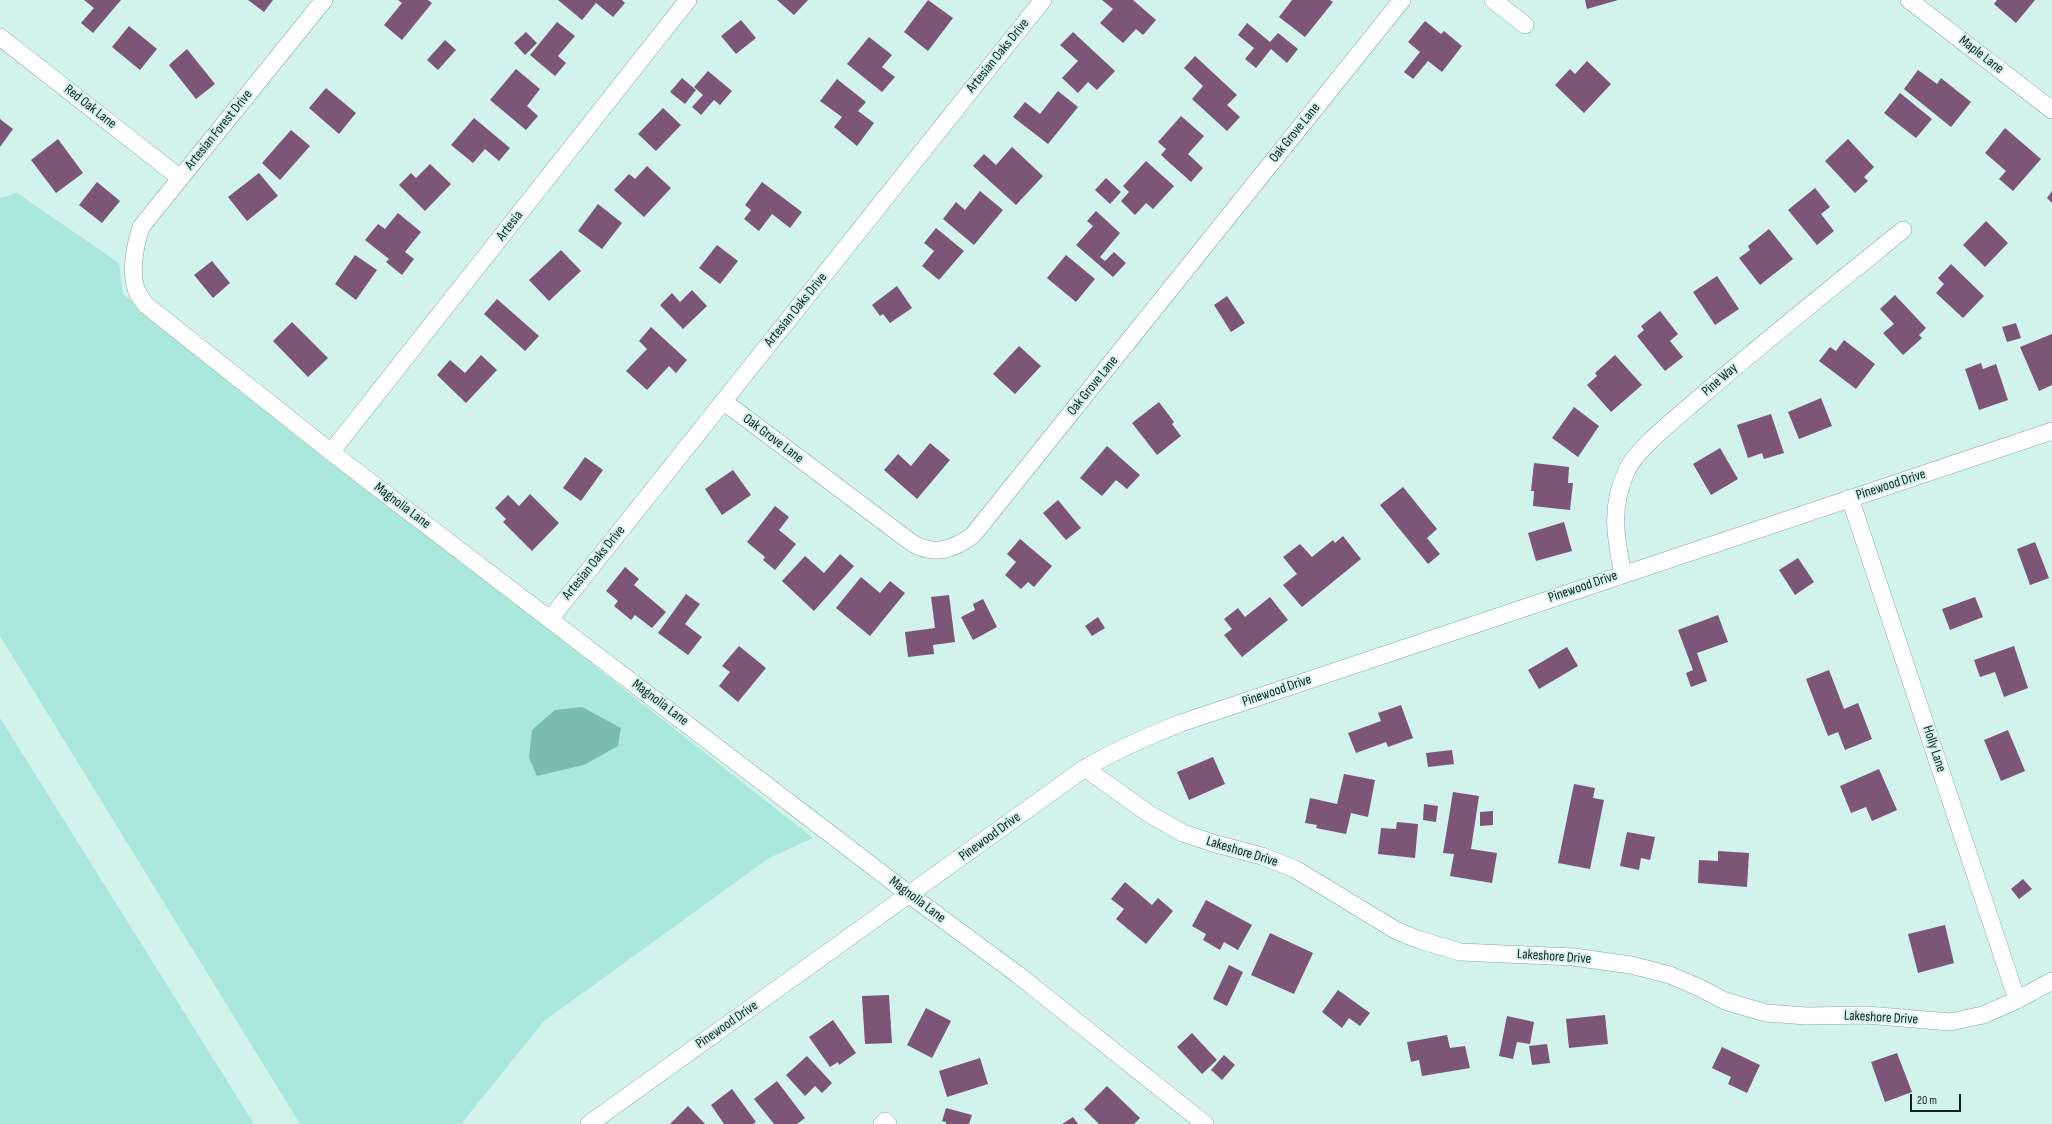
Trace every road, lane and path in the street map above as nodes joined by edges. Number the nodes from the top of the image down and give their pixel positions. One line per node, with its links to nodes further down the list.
1 (324, 0): 10 (street, Artesian Forest Drive)
2 (688, 0): 15 (street, Artesia)
3 (1043, 0): 13 (street, Artesian Oaks Drive)
4 (1402, 0): 13 (street, Oak Grove Lane)
5 (1493, 0): 7 (street)
6 (1910, 0): 9 (street, Maple Lane)
7 (1525, 25)
8 (0, 36): 10 (street, Red Oak Lane)
9 (2052, 110)
10 (180, 178): 12 (street, Artesian Forest Drive)
11 (1903, 230): 17 (street, Pine Way)
12 (133, 269): 15 (street, Magnolia Lane)
13 (723, 401): 18 (street, Artesian Oaks Drive)
14 (2052, 431): 16 (street, Pinewood Drive)
15 (331, 452): 18 (street, Magnolia Lane)
16 (1850, 498): 17 (street, Pinewood Drive); 22 (street, Holly Lane)
17 (1623, 574): 19 (street, Pinewood Drive)
18 (550, 619): 20 (street, Magnolia Lane)
19 (1085, 768): 20 (street, Pinewood Drive); 22 (street, Lakeshore Drive)
20 (910, 895): 23 (street, Magnolia Lane); 24 (street, Pinewood Drive)
21 (2052, 981): 22 (street, Lakeshore Drive)
22 (2017, 1000)
23 (1200, 1123)
24 (589, 1124)

